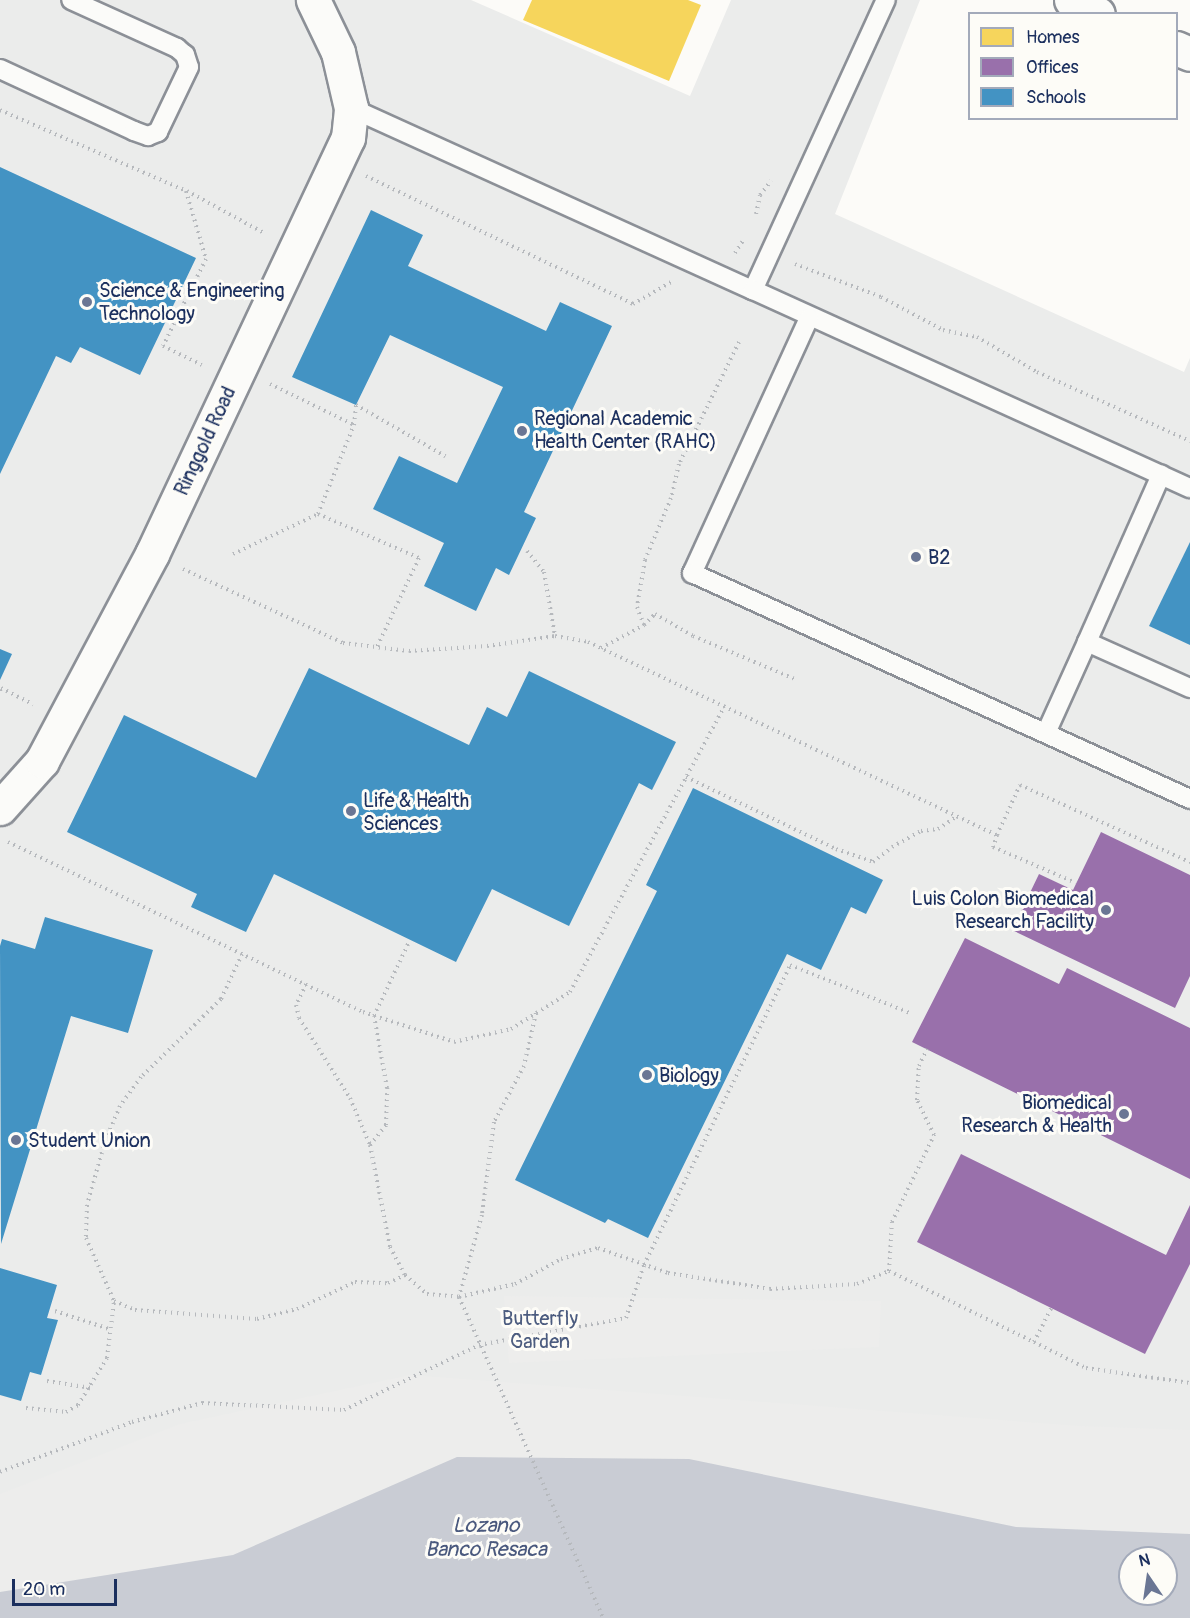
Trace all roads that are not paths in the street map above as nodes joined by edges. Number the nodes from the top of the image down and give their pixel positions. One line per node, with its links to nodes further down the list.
1 (70, 0): 6 (lane)
2 (313, 0): 7 (street, Ringgold Road)
3 (886, 0): 8 (lane)
4 (1071, 0): 5 (street)
5 (1094, 12)
6 (0, 69)
7 (351, 108): 8 (lane); 16 (street, Ringgold Road)
8 (753, 290): 9 (lane)
9 (809, 318): 10 (lane); 14 (lane)
10 (1161, 475): 11 (lane); 12 (lane)
11 (1190, 488)
12 (1087, 642): 13 (lane); 14 (lane)
13 (1190, 688)
14 (1046, 733): 15 (lane)
15 (1190, 799)
16 (7, 820)

